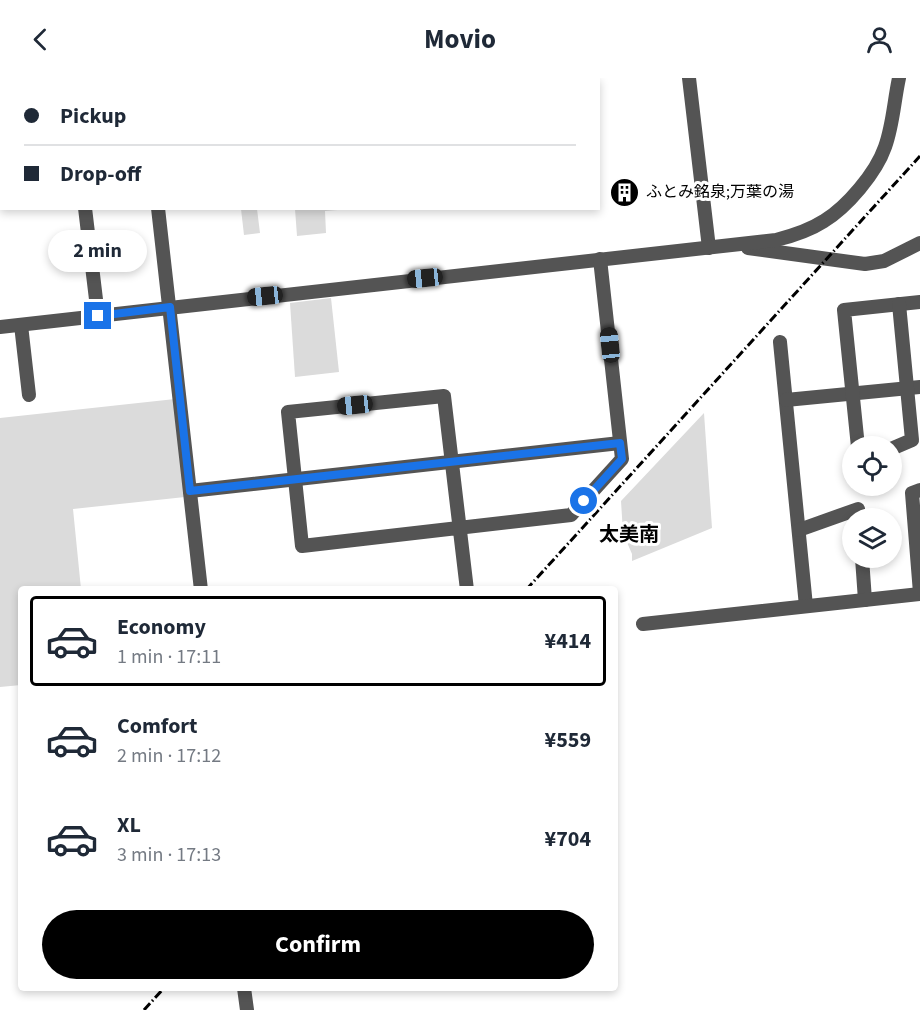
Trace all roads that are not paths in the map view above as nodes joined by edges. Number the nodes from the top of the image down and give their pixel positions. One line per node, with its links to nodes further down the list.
1 (689, 78): 6 (street)
2 (899, 78): 6 (street)
3 (85, 210): 11 (street)
4 (158, 210): 10 (street)
5 (920, 243): 6 (street)
6 (715, 247): 7 (street)
7 (600, 259): 10 (street); 20 (street)
8 (920, 302): 9 (street)
9 (899, 304): 15 (street); 16 (street)
10 (170, 307): 11 (street); 25 (street)
11 (98, 316): 12 (street)
12 (21, 325): 13 (street); 17 (street)
13 (0, 327)
14 (780, 342): 18 (street)
15 (913, 388): 16 (street); 21 (street)
16 (853, 393): 18 (street); 19 (street)
17 (29, 395)
18 (786, 400): 28 (street)
19 (857, 436)
20 (620, 443): 22 (street); 27 (street)
21 (902, 444)
22 (452, 462): 23 (street); 23 (street); 27 (street)
23 (295, 480): 25 (street); 27 (street)
24 (920, 490): 32 (street)
25 (190, 491): 30 (street)
26 (842, 515): 28 (street)
27 (461, 527): 31 (street)
28 (799, 530): 34 (street)
29 (863, 568): 33 (street)
30 (201, 586)
31 (468, 586)
32 (920, 593): 33 (street)
33 (865, 600): 34 (street)
34 (806, 606): 35 (street)
35 (643, 624)
36 (244, 991): 37 (street)
37 (247, 1010)

